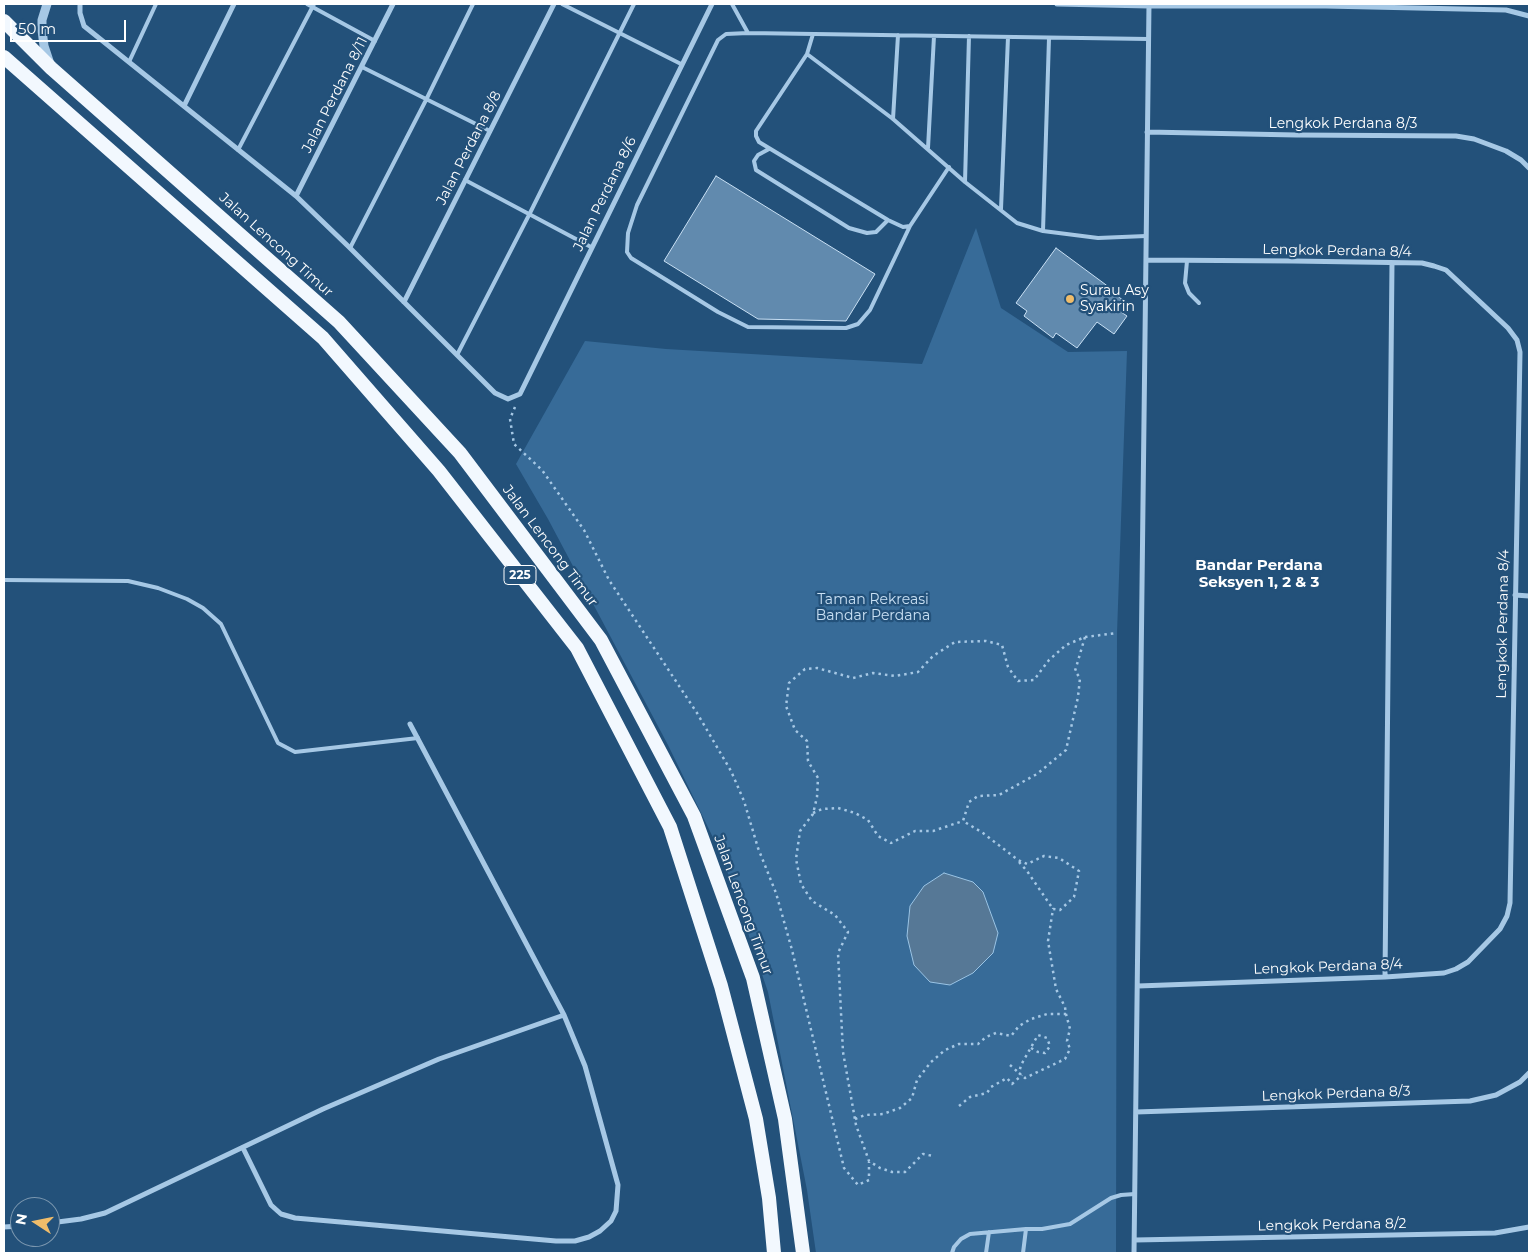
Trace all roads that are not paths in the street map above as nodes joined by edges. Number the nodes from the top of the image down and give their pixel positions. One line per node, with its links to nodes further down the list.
1 (47, 4): 33 (street)
2 (80, 4): 30 (street)
3 (156, 4): 30 (lane)
4 (234, 4): 35 (street)
5 (307, 4): 14 (lane)
6 (393, 4): 27 (street, Jalan Perdana 8/11)
7 (473, 4): 34 (lane)
8 (554, 4): 37 (street, Jalan Perdana 8/8)
9 (562, 4): 18 (lane)
10 (634, 4): 18 (lane)
11 (712, 4): 31 (street, Jalan Perdana 8/6)
12 (732, 4): 19 (lane)
13 (1057, 4): 15 (street)
14 (314, 5): 27 (lane); 41 (lane)
15 (1149, 5): 16 (street); 26 (street)
16 (1529, 16)
17 (4, 21): 33 (highway, Jalan Lencong Timur / 225)
18 (620, 33): 31 (lane); 48 (lane)
19 (748, 33): 20 (lane); 50 (lane)
20 (813, 34): 21 (lane); 28 (lane)
21 (898, 35): 22 (lane); 36 (lane)
22 (934, 36): 23 (lane); 39 (lane)
23 (969, 36): 24 (lane); 45 (lane)
24 (1008, 37): 25 (lane); 47 (lane)
25 (1049, 38): 26 (lane); 51 (lane)
26 (1148, 39): 38 (street)
27 (375, 41): 32 (street, Jalan Perdana 8/11)
28 (807, 54): 36 (lane); 40 (lane)
29 (4, 57): 73 (highway, 225)
30 (128, 62): 35 (street)
31 (681, 64): 53 (street, Jalan Perdana 8/6)
32 (362, 67): 34 (lane); 46 (street, Jalan Perdana 8/11)
33 (51, 68): 81 (highway, Jalan Lencong Timur / 225)
34 (426, 100): 37 (lane); 54 (lane)
35 (184, 106): 41 (street)
36 (893, 119): 39 (lane)
37 (490, 131): 44 (street, Jalan Perdana 8/8)
38 (1147, 132): 43 (street, Lengkok Perdana 8/3); 52 (street)
39 (928, 148): 42 (lane)
40 (769, 149): 49 (lane); 49 (lane)
41 (238, 150): 46 (street)
42 (949, 167): 45 (lane); 50 (lane)
43 (1529, 168)
44 (466, 180): 48 (lane); 58 (street, Jalan Perdana 8/8)
45 (965, 182): 47 (lane)
46 (296, 196): 54 (street)
47 (1001, 209): 51 (lane)
48 (529, 215): 53 (lane); 60 (lane)
49 (888, 220): 50 (lane)
50 (910, 226)
51 (1043, 231): 52 (lane)
52 (1146, 236): 55 (street)
53 (591, 247): 60 (street, Jalan Perdana 8/6)
54 (350, 248): 58 (street)
55 (1146, 260): 56 (street, Lengkok Perdana 8/4); 67 (street)
56 (1187, 261): 57 (street, Lengkok Perdana 8/4); 59 (lane)
57 (1392, 263): 62 (street, Lengkok Perdana 8/4); 66 (street)
58 (404, 302): 60 (street)
59 (1199, 303)
60 (457, 355)
61 (4, 580): 65 (lane)
62 (1515, 595): 63 (street); 66 (street, Lengkok Perdana 8/4)
63 (1529, 596)
64 (410, 724): 65 (street)
65 (418, 738): 68 (street)
66 (1385, 977): 67 (street, Lengkok Perdana 8/4)
67 (1138, 986): 70 (street)
68 (564, 1015): 71 (street); 71 (street)
69 (1529, 1073): 70 (street, Lengkok Perdana 8/3)
70 (1136, 1112): 72 (street)
71 (243, 1148): 74 (street)
72 (1135, 1194): 76 (lane); 78 (street)
73 (769, 1198): 79 (highway); 80 (highway, 225)
74 (60, 1222)
75 (1529, 1227): 78 (street, Lengkok Perdana 8/2)
76 (1026, 1229): 77 (lane); 84 (lane)
77 (989, 1232): 82 (lane); 83 (lane)
78 (1135, 1240): 85 (street)
79 (769, 1253)
80 (774, 1253)
81 (803, 1253)
82 (952, 1253)
83 (986, 1253)
84 (1023, 1253)
85 (1134, 1253)

